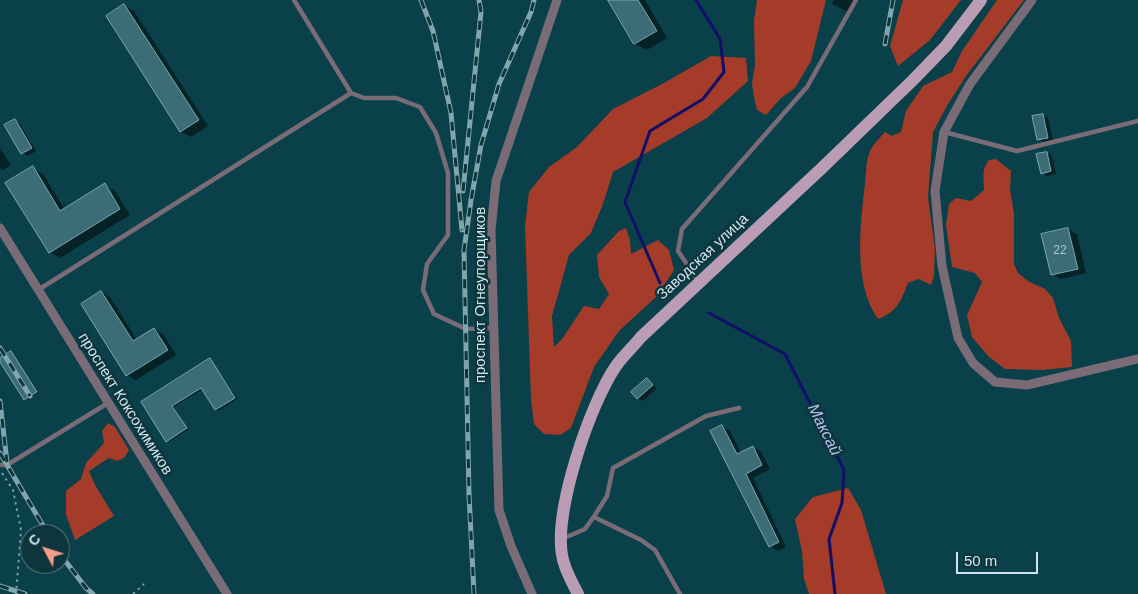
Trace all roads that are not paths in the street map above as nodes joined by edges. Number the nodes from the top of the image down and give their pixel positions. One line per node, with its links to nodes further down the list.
1 (294, 0): 6 (lane)
2 (557, 0): 12 (street, проспект Огнеупорщиков)
3 (856, 0): 10 (lane)
4 (981, 0): 10 (main road, Заводская улица)
5 (1032, 0): 8 (street)
6 (351, 93): 11 (lane); 12 (lane)
7 (1138, 121): 8 (lane)
8 (944, 132): 13 (street)
9 (0, 228): 11 (street, проспект Коксохимиков)
10 (700, 283): 18 (main road, Заводская улица)
11 (38, 290): 14 (street, проспект Коксохимиков)
12 (494, 328): 20 (street, проспект Огнеупорщиков)
13 (1138, 359)
14 (108, 403): 16 (lane); 19 (street, проспект Коксохимиков)
15 (739, 408): 17 (lane)
16 (0, 467)
17 (594, 517): 18 (lane); 22 (lane)
18 (561, 540): 21 (main road, Заводская улица)
19 (227, 594)
20 (532, 594)
21 (578, 594)
22 (680, 594)

